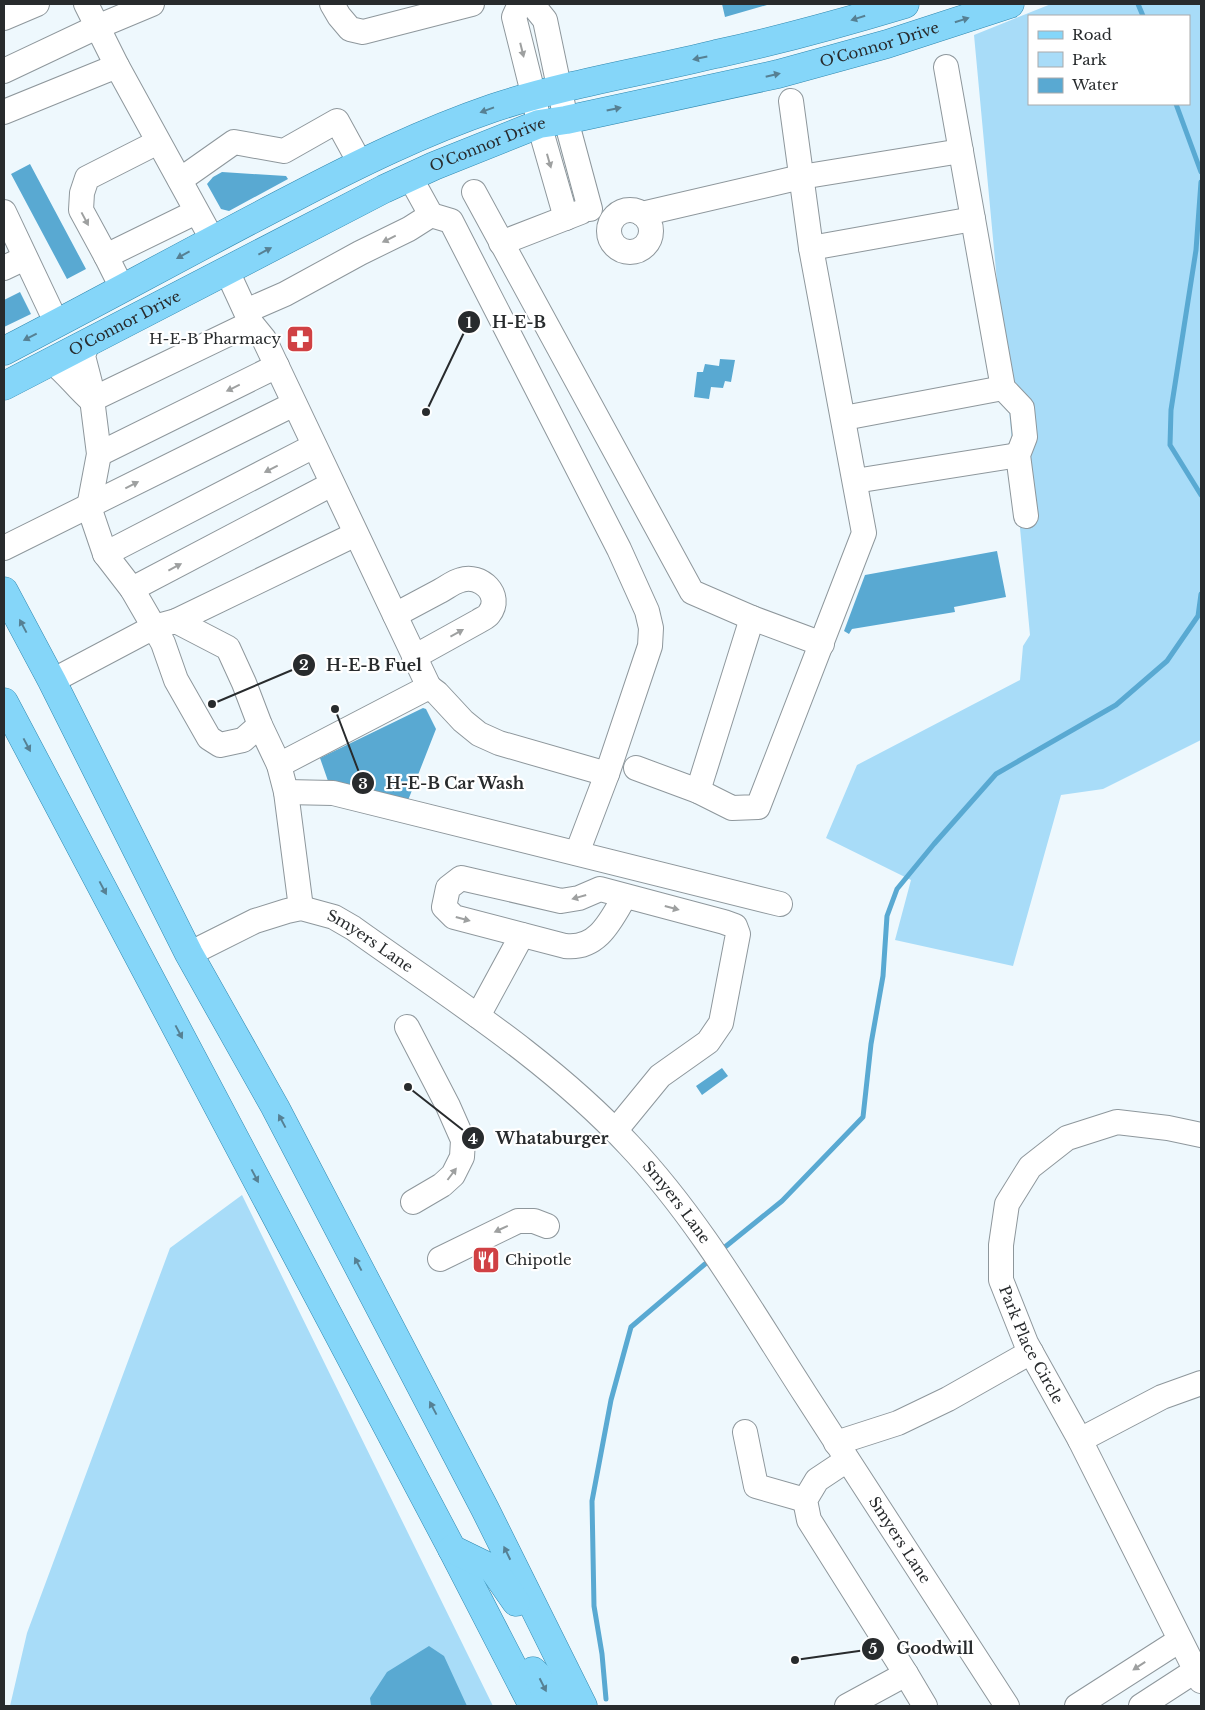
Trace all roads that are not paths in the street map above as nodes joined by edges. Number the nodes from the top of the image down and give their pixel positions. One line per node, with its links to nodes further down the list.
1 (37, 4): 11 (street)
2 (86, 4): 12 (street)
3 (152, 4): 12 (street)
4 (332, 4): 10 (street)
5 (472, 4): 10 (street)
6 (520, 4): 17 (street, one-way to 17)
7 (532, 4): 16 (street)
8 (904, 4): 16 (main road, O'Connor Drive, one-way to 16)
9 (1010, 4): 20 (main road, O'Connor Drive, one-way to 9)
10 (405, 12)
11 (4, 18)
12 (97, 27): 13 (street); 15 (street)
13 (117, 66): 19 (street); 22 (street)
14 (946, 67): 24 (street)
15 (4, 71)
16 (560, 90): 17 (main road, O'Connor Drive); 20 (street)
17 (534, 96): 21 (street); 23 (main road, O'Connor Drive, one-way to 23)
18 (791, 101): 27 (street)
19 (4, 112)
20 (566, 120): 21 (main road, O'Connor Drive); 30 (street)
21 (539, 124): 26 (main road, O'Connor Drive); 35 (street, one-way to 35)
22 (158, 142): 28 (street); 41 (street, one-way to 41)
23 (406, 142): 25 (main road, O'Connor Drive); 44 (main road)
24 (961, 151): 27 (street); 36 (street)
25 (360, 163): 28 (street); 38 (main road, O'Connor Drive)
26 (410, 177): 34 (street); 44 (main road, O'Connor Drive, one-way to 26)
27 (801, 177): 33 (street); 40 (street)
28 (180, 180): 32 (street)
29 (474, 192): 39 (street)
30 (590, 209): 35 (street); 37 (street)
31 (4, 212): 42 (street)
32 (196, 212): 38 (street); 41 (street)
33 (642, 214): 37 (street); 37 (street)
34 (431, 215): 46 (street, one-way to 46); 81 (street)
35 (566, 218): 39 (street)
36 (973, 219): 40 (street); 54 (street)
37 (611, 221)
38 (212, 239): 45 (main road, O'Connor Drive, one-way to 45); 48 (main road)
39 (501, 243): 71 (street)
40 (811, 248): 57 (street)
41 (106, 256): 45 (street)
42 (25, 258): 43 (street); 47 (street)
43 (4, 268)
44 (226, 271): 46 (street); 48 (main road, O'Connor Drive)
45 (122, 288): 47 (main road, O'Connor Drive)
46 (248, 317): 52 (street); 55 (street)
47 (57, 324): 50 (main road, O'Connor Drive, one-way to 50)
48 (118, 328): 49 (main road, O'Connor Drive)
49 (88, 342): 51 (main road, O'Connor Drive); 55 (street)
50 (4, 351)
51 (52, 361): 53 (main road, O'Connor Drive); 55 (street)
52 (277, 366): 56 (street); 59 (street, one-way to 59)
53 (4, 386)
54 (1003, 388): 57 (street); 60 (street)
55 (91, 400): 59 (street)
56 (294, 404): 58 (street); 63 (street, one-way to 56)
57 (844, 418): 61 (street)
58 (314, 446): 62 (street); 67 (street, one-way to 67)
59 (99, 454): 63 (street)
60 (1018, 455): 61 (street); 64 (street)
61 (855, 481): 73 (street)
62 (332, 484): 65 (street); 68 (street, one-way to 62)
63 (89, 507): 66 (street); 67 (street)
64 (1026, 516)
65 (356, 534): 70 (street); 72 (street)
66 (4, 548)
67 (105, 554): 68 (street)
68 (132, 589): 72 (street)
69 (4, 591): 75 (main road, one-way to 69)
70 (395, 616): 74 (street); 74 (street, one-way to 70)
71 (752, 618): 73 (street); 82 (street)
72 (165, 624): 75 (street); 78 (street); 78 (street)
73 (822, 644): 82 (street)
74 (414, 657): 76 (street)
75 (52, 681): 89 (main road)
76 (428, 687): 79 (street); 81 (street)
77 (4, 704): 103 (main road, one-way to 103)
78 (260, 725): 79 (street)
79 (279, 765): 83 (street)
80 (636, 768): 82 (street)
81 (607, 774): 84 (street)
82 (698, 791)
83 (286, 792): 84 (street); 87 (street)
84 (577, 853): 86 (street)
85 (625, 896): 88 (street); 88 (street, one-way to 88); 92 (street, one-way to 92)
86 (780, 904)
87 (301, 908): 89 (street, Smyers Lane); 90 (street, Smyers Lane)
88 (522, 935): 90 (street)
89 (189, 954): 112 (main road, one-way to 89)
90 (478, 1016): 92 (street, Smyers Lane)
91 (407, 1027): 94 (street, one-way to 91)
92 (615, 1131): 101 (street, Smyers Lane)
93 (1201, 1135): 97 (street, Park Place Circle)
94 (413, 1202)
95 (547, 1226): 96 (street, one-way to 96)
96 (440, 1259)
97 (1031, 1352): 100 (street, Park Place Circle); 101 (street)
98 (1201, 1383): 100 (street)
99 (745, 1432): 102 (street)
100 (1080, 1440): 104 (street, Park Place Circle)
101 (842, 1452): 102 (street); 115 (street, Smyers Lane)
102 (804, 1500): 106 (street)
103 (452, 1549): 105 (main road); 111 (main road)
104 (1180, 1640): 107 (street, Park Place Circle); 108 (street, one-way to 108)
105 (501, 1644): 109 (main road); 110 (main road, one-way to 110)
106 (906, 1674): 113 (street); 114 (street)
107 (1198, 1676): 116 (street)
108 (1089, 1703)
109 (533, 1706)
110 (554, 1706)
111 (573, 1706)
112 (584, 1706)
113 (847, 1706)
114 (925, 1706)
115 (1007, 1706)
116 (1141, 1706)

